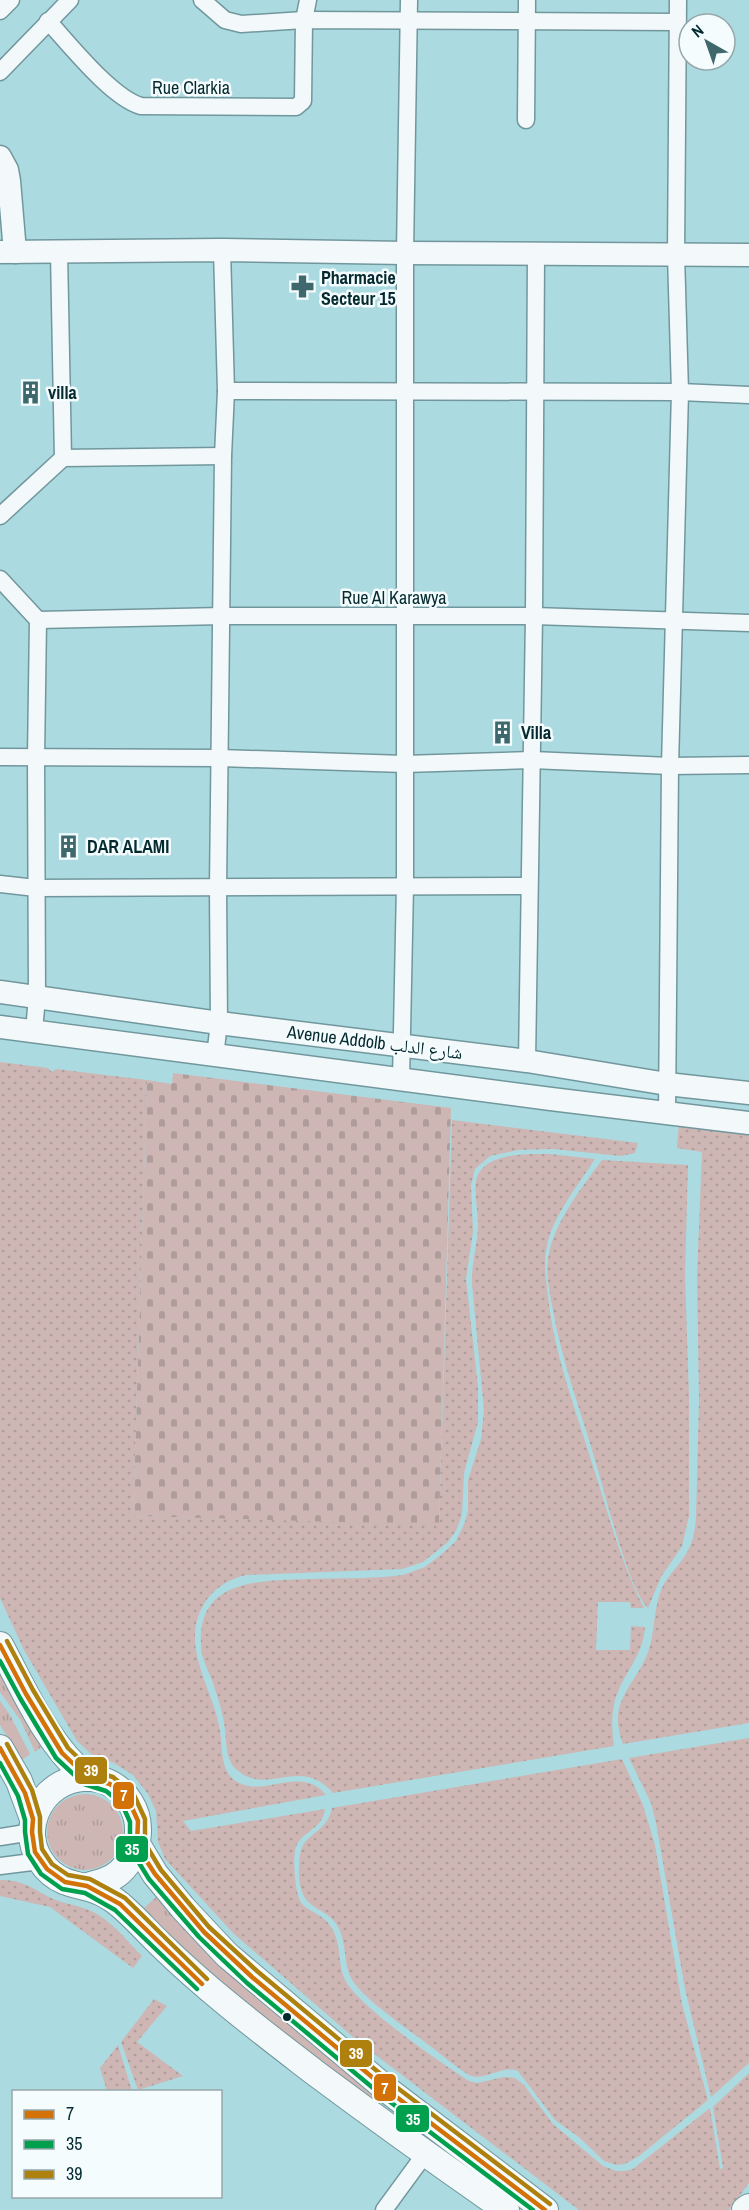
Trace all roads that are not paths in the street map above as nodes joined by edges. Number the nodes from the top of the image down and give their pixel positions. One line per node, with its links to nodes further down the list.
1 (11, 0): 7 (street)
2 (70, 0): 9 (street)
3 (202, 0): 8 (street)
4 (308, 0): 8 (street)
5 (409, 0): 10 (street)
6 (527, 0): 11 (street)
7 (0, 11)
8 (304, 20): 9 (street, Rue Clarkia); 10 (street)
9 (48, 21): 13 (street)
10 (410, 21): 11 (street); 20 (street)
11 (527, 22): 12 (street); 14 (street)
12 (677, 22): 21 (street)
13 (0, 72)
14 (526, 120)
15 (0, 157): 17 (street)
16 (222, 250): 18 (street); 20 (street); 23 (street)
17 (8, 252): 18 (street)
18 (59, 252): 29 (street)
19 (536, 253): 20 (street); 21 (street); 25 (street)
20 (405, 254): 24 (street)
21 (676, 254): 22 (street); 26 (street)
22 (749, 255)
23 (226, 391): 24 (street); 28 (street)
24 (405, 391): 25 (street); 34 (street)
25 (535, 392): 26 (street); 33 (street)
26 (680, 392): 27 (street); 36 (street)
27 (749, 395)
28 (224, 456): 29 (street); 32 (street)
29 (63, 458): 30 (street)
30 (0, 516)
31 (0, 579): 35 (street)
32 (223, 616): 34 (street, Rue Al Karawya); 35 (street, Rue Al Karawya); 40 (street)
33 (534, 616): 34 (street, Rue Al Karawya); 36 (street, Rue Al Karawya); 41 (street)
34 (405, 617): 42 (street)
35 (38, 620): 39 (street)
36 (675, 621): 37 (street, Rue Al Karawya); 44 (street)
37 (749, 623)
38 (0, 757): 39 (street)
39 (36, 758): 40 (street); 48 (street)
40 (220, 758): 42 (street); 49 (street)
41 (532, 760): 42 (street); 44 (street); 47 (street)
42 (404, 764): 46 (street)
43 (749, 765): 44 (street)
44 (670, 766): 59 (street)
45 (0, 884): 48 (street)
46 (405, 885): 47 (street); 49 (street); 55 (street)
47 (529, 886): 57 (street)
48 (36, 888): 49 (street); 51 (street)
49 (218, 888): 52 (street)
50 (0, 992): 51 (street, Avenue Addolb شارع الدلب)
51 (37, 997): 52 (street, Avenue Addolb شارع الدلب); 54 (street)
52 (219, 1023): 55 (street, Avenue Addolb شارع الدلب); 56 (street)
53 (0, 1027): 54 (street, Avenue Addolb شارع الدلب)
54 (34, 1031): 56 (street, Avenue Addolb شارع الدلب)
55 (403, 1045): 57 (street, Avenue Addolb شارع الدلب); 58 (street)
56 (215, 1056): 58 (street, Avenue Addolb شارع الدلب)
57 (527, 1061): 59 (street, Avenue Addolb شارع الدلب)
58 (401, 1080): 61 (street, Avenue Addolb شارع الدلب)
59 (667, 1084): 60 (street, Avenue Addolb شارع الدلب); 61 (street)
60 (749, 1093)
61 (667, 1113): 62 (street, Avenue Addolb شارع الدلب)
62 (749, 1123)
63 (0, 1646): 65 (main road)
64 (0, 1749): 66 (main road)
65 (88, 1778): 66 (main road); 68 (main road)
66 (33, 1825): 67 (street); 69 (main road)
67 (0, 1837)
68 (137, 1844): 71 (main road); 76 (main road)
69 (40, 1861): 70 (street); 71 (main road)
70 (0, 1866)
71 (87, 1886): 72 (main road)
72 (425, 2154): 74 (street); 75 (main road)
73 (749, 2207): 77 (main road)
74 (384, 2210)
75 (506, 2210)
76 (545, 2210)
77 (745, 2210)

